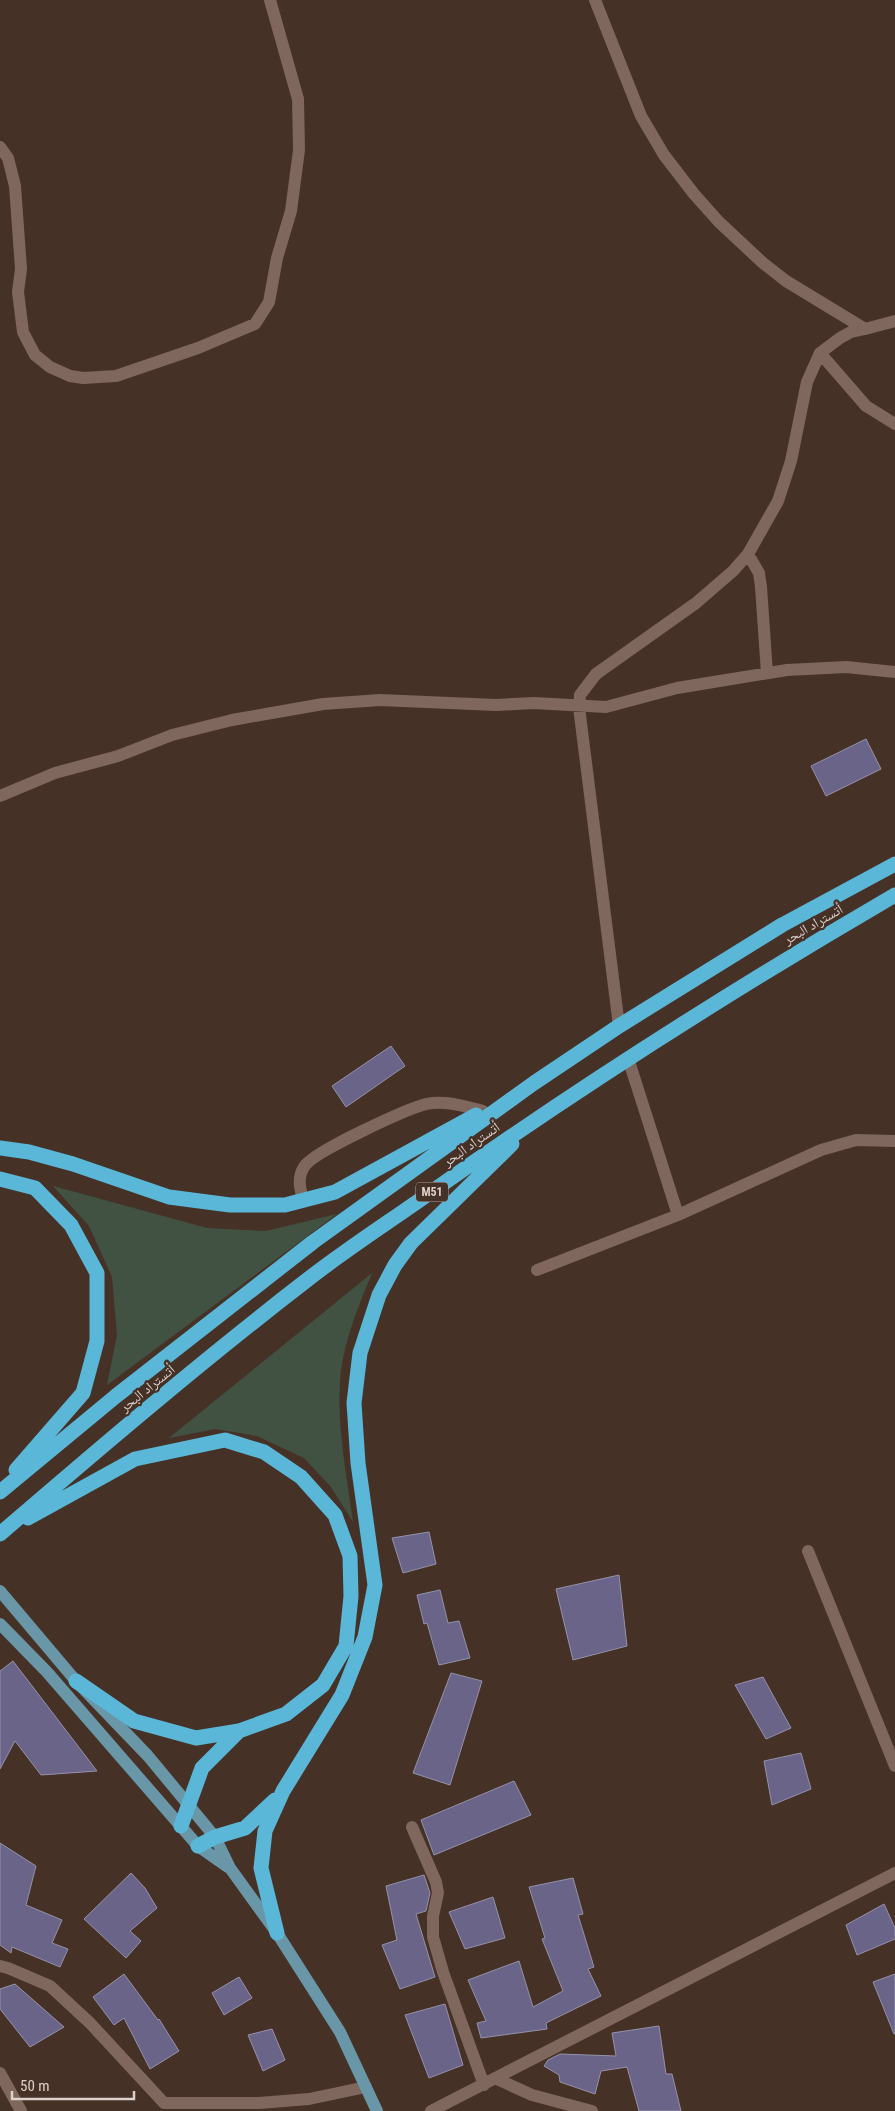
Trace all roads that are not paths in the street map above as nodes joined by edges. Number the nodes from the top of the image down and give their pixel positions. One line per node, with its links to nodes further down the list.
1 (270, 0): 3 (street)
2 (595, 0): 5 (street)
3 (0, 147)
4 (895, 321): 5 (street)
5 (865, 329): 6 (street)
6 (820, 354): 7 (street); 8 (street)
7 (895, 424)
8 (748, 554): 10 (street); 11 (street)
9 (895, 672): 10 (street)
10 (767, 673): 11 (street)
11 (579, 706): 12 (street); 15 (street)
12 (0, 796)
13 (895, 864): 15 (highway, أتستراد البحر / M51)
14 (895, 894): 16 (highway, أتستراد البحر / M51)
15 (619, 1026): 17 (highway, أتستراد البحر / M51)
16 (628, 1058): 19 (highway, أتستراد البحر / M51); 24 (street)
17 (534, 1083): 18 (highway); 27 (highway, أتستراد البحر / M51)
18 (483, 1111): 23 (highway); 23 (street)
19 (534, 1119): 28 (highway, أتستراد البحر / M51); 35 (highway)
20 (895, 1141): 24 (street)
21 (0, 1148): 23 (highway)
22 (0, 1179): 26 (highway)
23 (303, 1200)
24 (678, 1215): 25 (street)
25 (537, 1270)
26 (0, 1488)
27 (0, 1492)
28 (0, 1533): 33 (highway)
29 (808, 1551): 34 (street)
30 (2, 1593): 32 (main road)
31 (0, 1624): 37 (main road)
32 (76, 1681): 33 (highway); 36 (main road)
33 (240, 1731): 36 (highway)
34 (895, 1766)
35 (283, 1791): 39 (highway); 43 (highway)
36 (190, 1806): 37 (highway); 39 (main road)
37 (181, 1826): 40 (main road)
38 (412, 1827): 47 (street)
39 (215, 1838): 40 (highway); 41 (main road)
40 (198, 1846): 41 (main road)
41 (230, 1868): 43 (main road)
42 (895, 1873): 46 (street)
43 (277, 1933): 48 (main road)
44 (0, 1966): 48 (street)
45 (0, 2073): 49 (street)
46 (497, 2079): 47 (street); 52 (street)
47 (484, 2085): 51 (street)
48 (366, 2087): 50 (main road)
49 (21, 2111)
50 (377, 2111)
51 (431, 2111)
52 (592, 2111)

